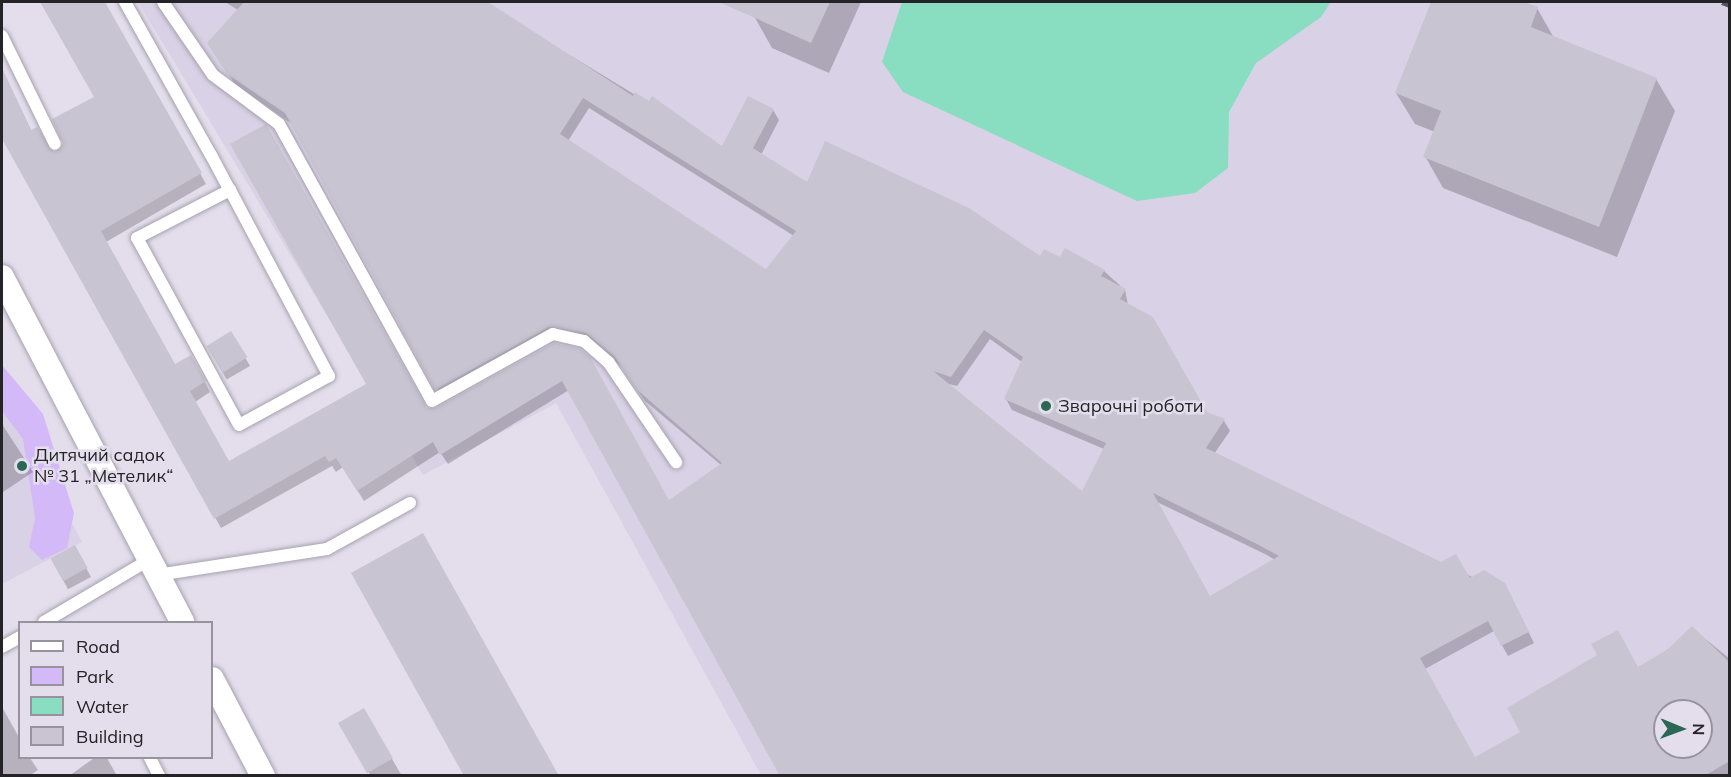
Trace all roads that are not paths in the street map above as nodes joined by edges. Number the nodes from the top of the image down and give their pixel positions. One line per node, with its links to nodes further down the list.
1 (125, 2): 5 (lane)
2 (163, 2): 7 (lane)
3 (2, 36): 4 (lane)
4 (55, 144)
5 (230, 190): 5 (lane)
6 (2, 277): 9 (street)
7 (676, 462)
8 (410, 503): 9 (lane)
9 (153, 568): 10 (lane); 11 (street)
10 (46, 621)
11 (181, 621)
12 (18, 638): 13 (lane)
13 (2, 647)
14 (213, 680): 17 (street)
15 (150, 759): 16 (lane)
16 (159, 776)
17 (263, 776)

